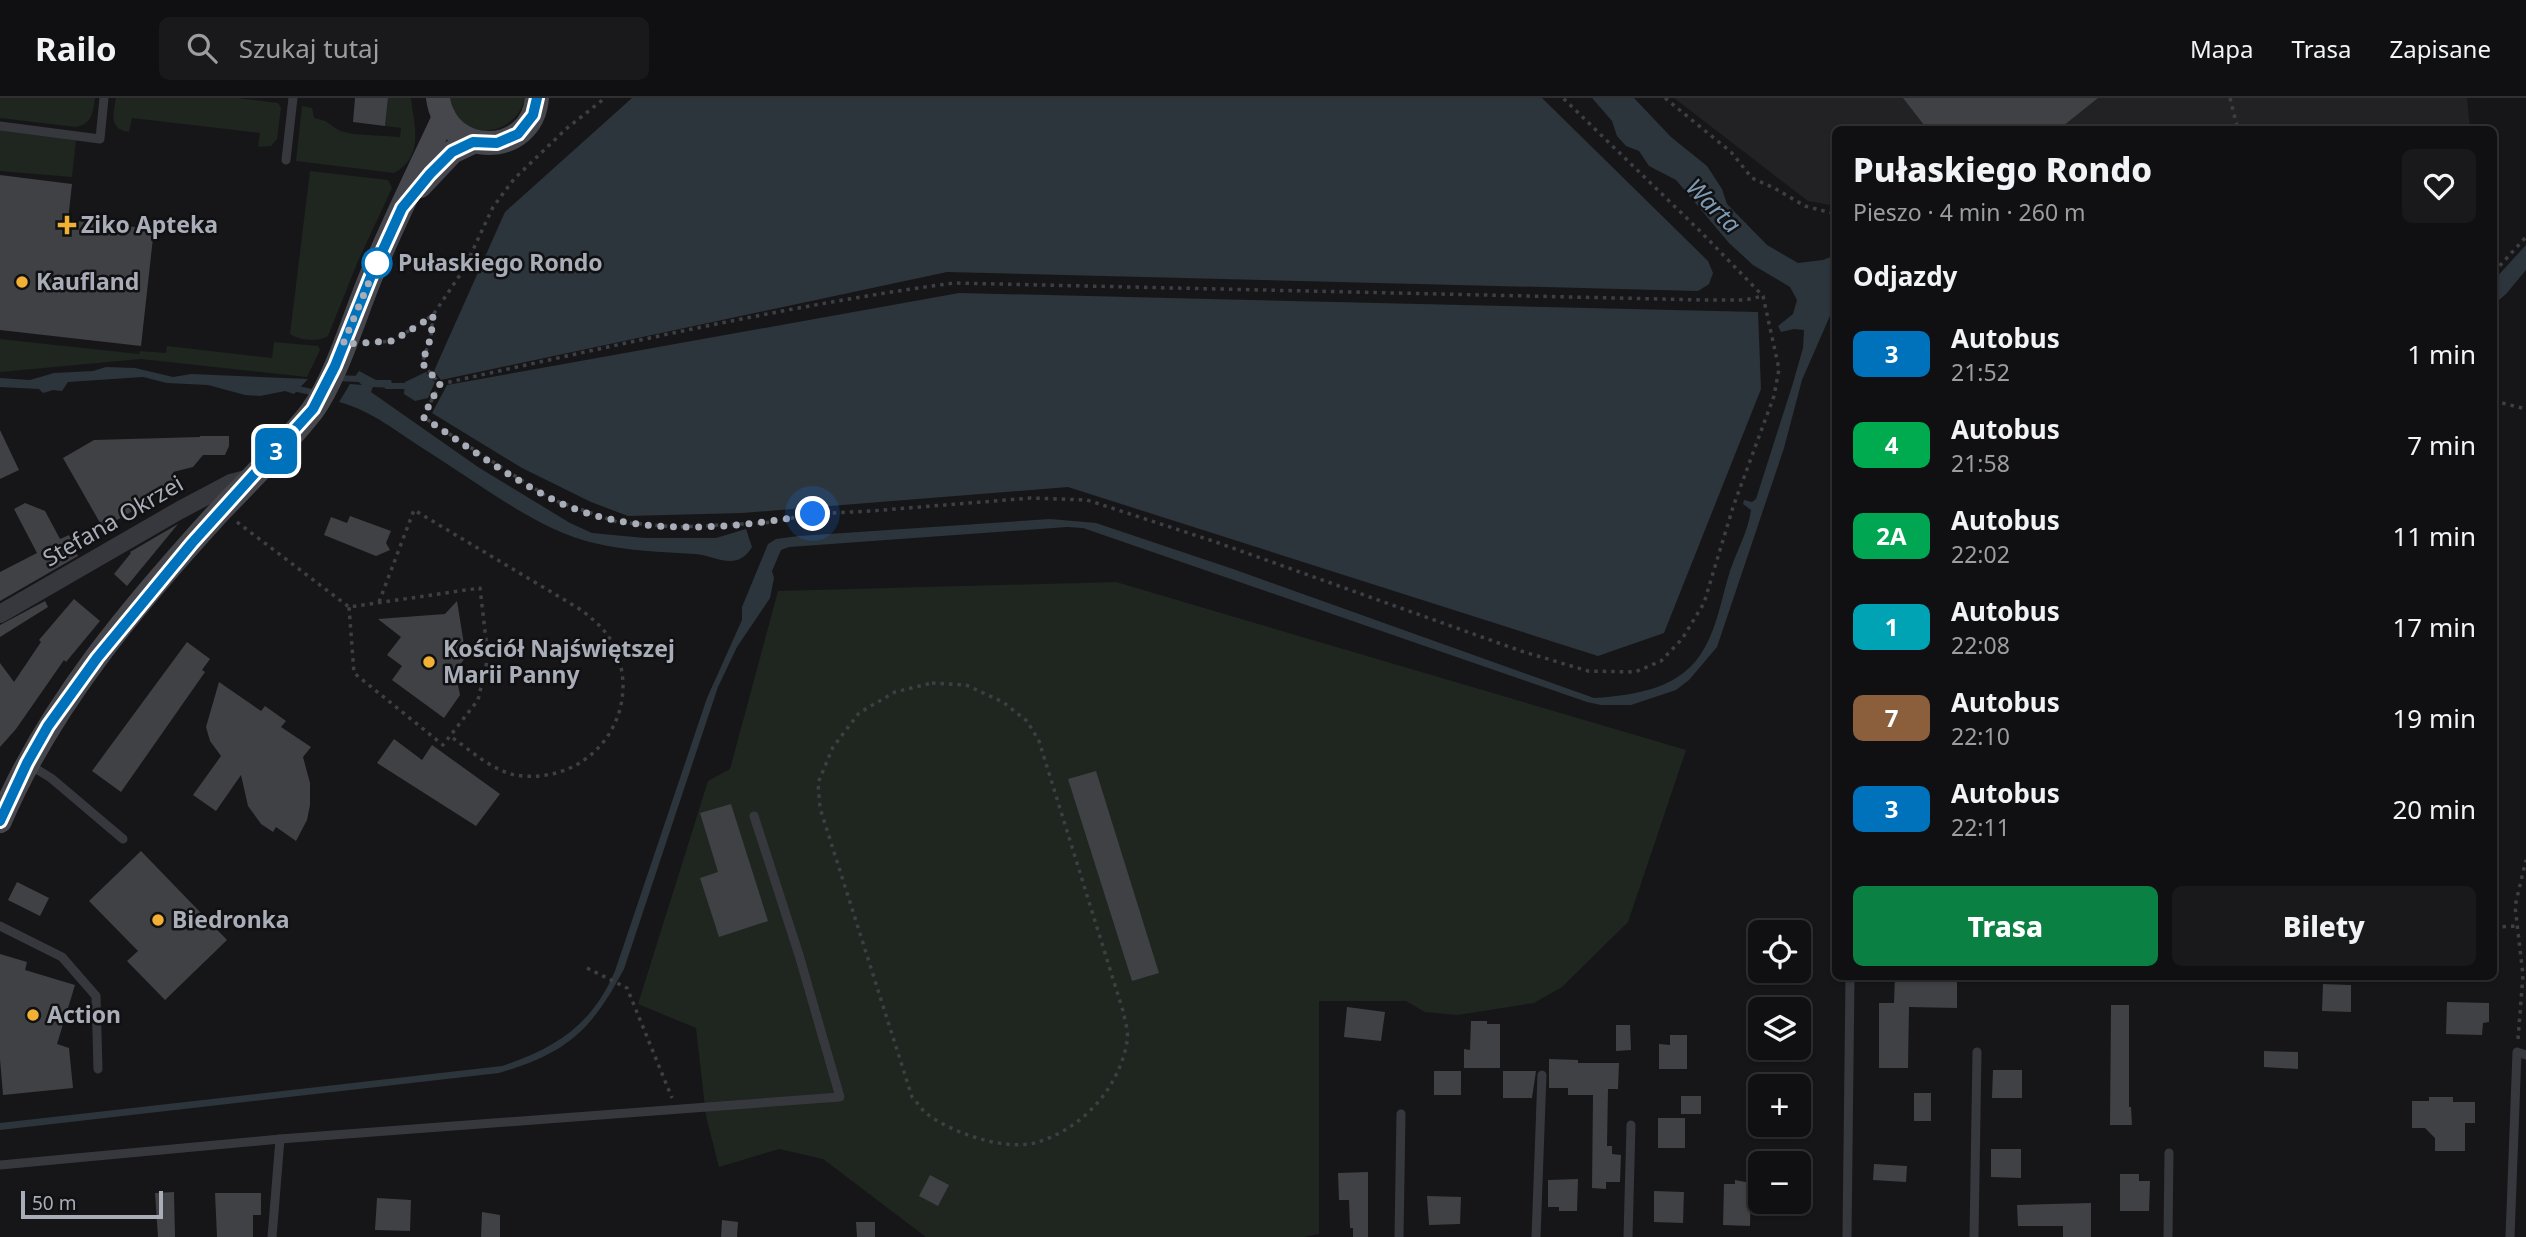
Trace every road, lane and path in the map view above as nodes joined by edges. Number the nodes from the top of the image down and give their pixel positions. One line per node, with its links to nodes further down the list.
1 (104, 98): 9 (lane)
2 (293, 98): 12 (lane)
3 (604, 98): 18 (path)
4 (1563, 98): 17 (path)
5 (1665, 98): 14 (path)
6 (2230, 98): 10 (path)
7 (540, 100): 11 (main road)
8 (441, 108): 11 (main road); 13 (main road)
9 (0, 126)
10 (2237, 126)
11 (473, 142): 13 (main road)
12 (286, 160)
13 (402, 208): 19 (main road)
14 (1832, 213)
15 (2526, 237): 16 (path)
16 (2497, 269)
17 (1763, 296): 20 (path); 20 (path)
18 (433, 316): 19 (path); 20 (path)
19 (339, 355): 23 (main road)
20 (440, 384)
21 (2497, 402): 22 (path)
22 (2526, 409)
23 (253, 477): 24 (main road); 27 (street, Stefana Okrzei)
24 (221, 510): 26 (path); 29 (main road)
25 (379, 603): 26 (path); 28 (path); 28 (path)
26 (349, 607): 28 (path)
27 (0, 614)
28 (450, 736)
29 (27, 763): 32 (main road); 33 (lane)
30 (820, 808): 30 (path)
31 (754, 816): 44 (lane)
32 (0, 821)
33 (123, 839)
34 (2526, 860): 36 (path)
35 (0, 926): 42 (lane)
36 (2518, 926): 37 (path); 41 (path)
37 (2497, 927)
38 (587, 968): 44 (path)
39 (1850, 980): 54 (lane)
40 (1977, 1052): 55 (lane)
41 (2521, 1053): 57 (lane)
42 (99, 1069)
43 (1542, 1075): 52 (lane)
44 (677, 1109): 47 (lane)
45 (1401, 1114): 51 (lane)
46 (1631, 1125): 53 (lane)
47 (280, 1139): 49 (lane); 50 (lane)
48 (2169, 1153): 56 (lane)
49 (0, 1165)
50 (272, 1237)
51 (1399, 1237)
52 (1536, 1237)
53 (1628, 1237)
54 (1847, 1237)
55 (1974, 1237)
56 (2168, 1237)
57 (2510, 1237)

